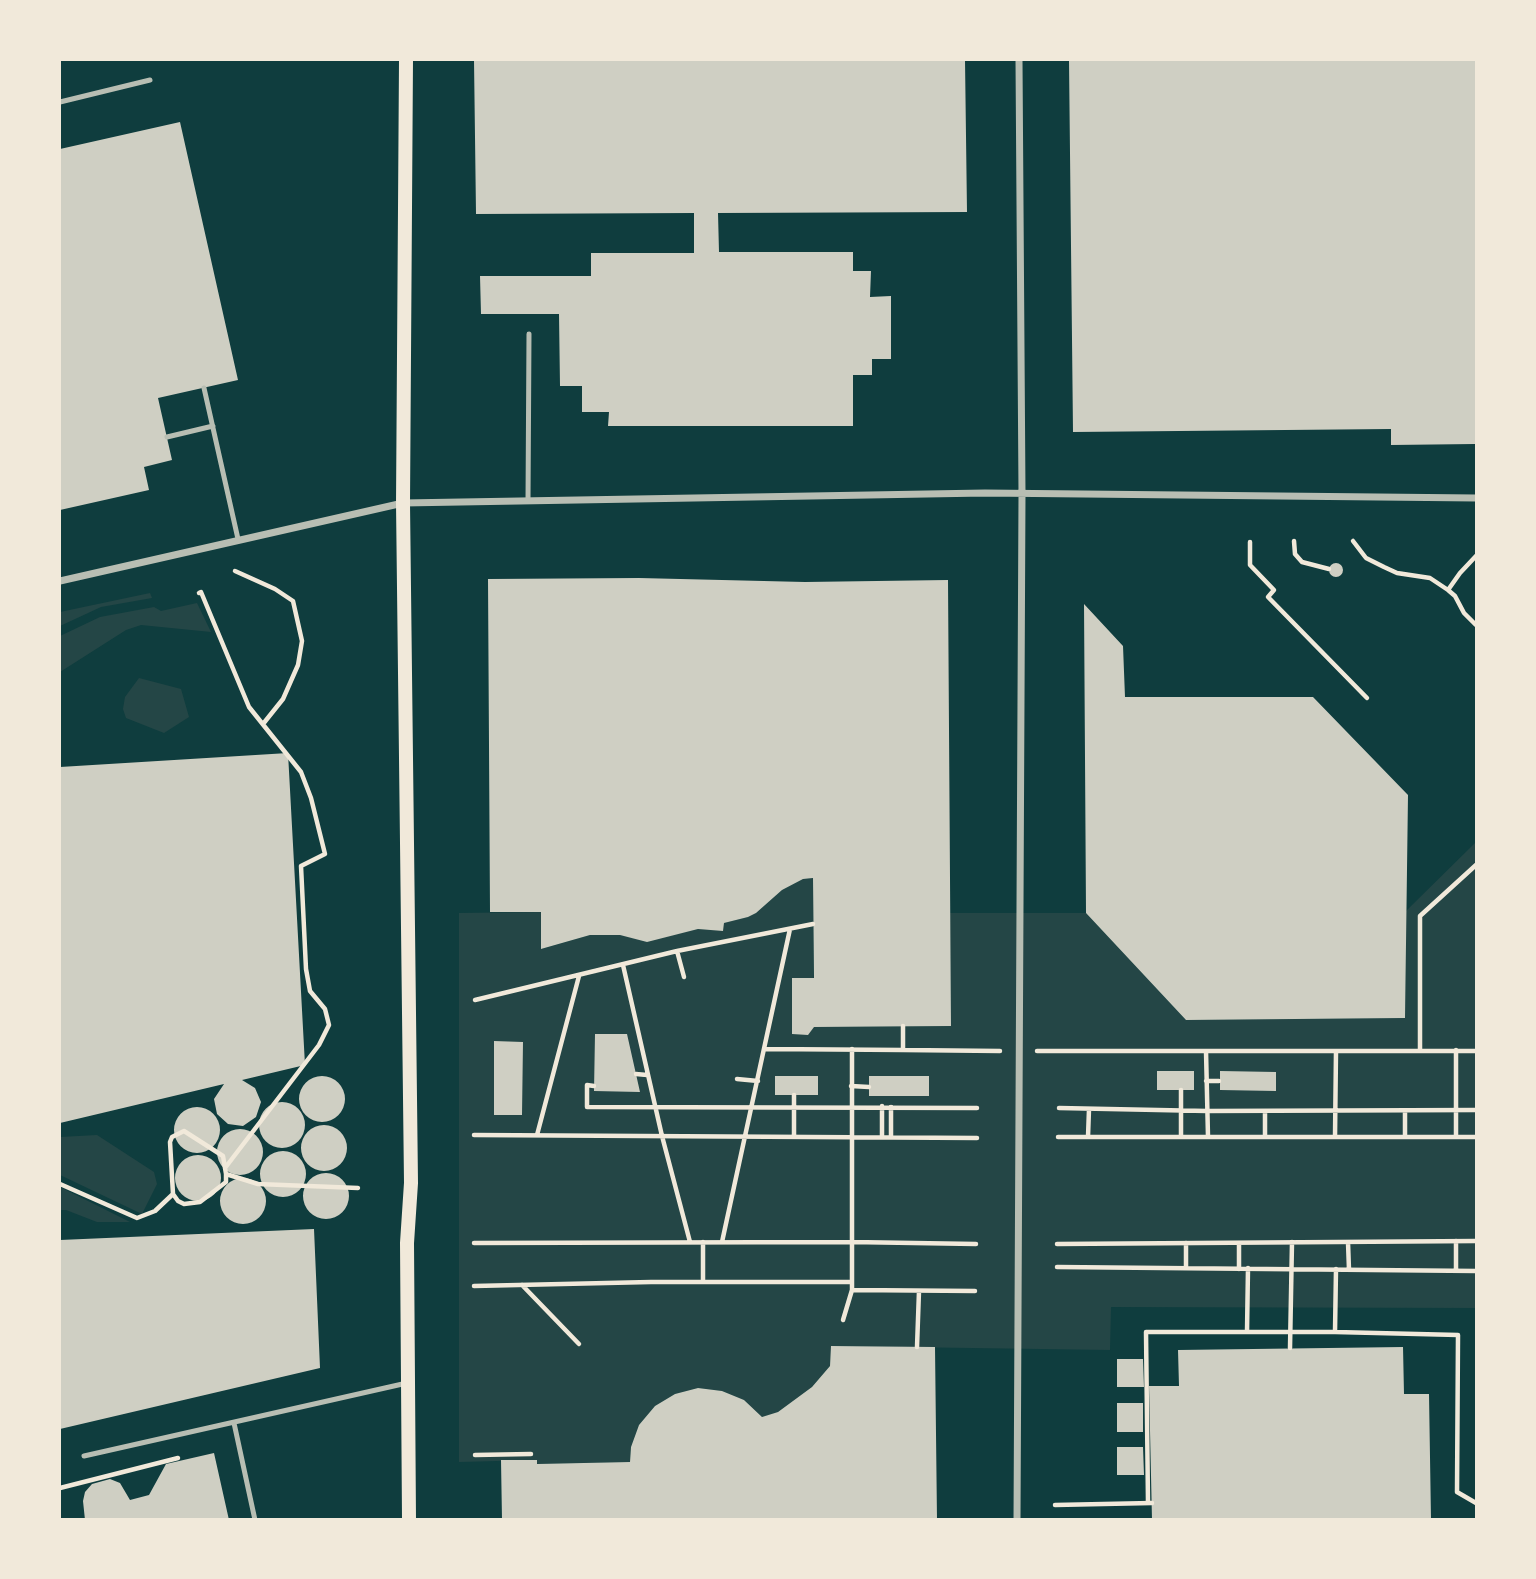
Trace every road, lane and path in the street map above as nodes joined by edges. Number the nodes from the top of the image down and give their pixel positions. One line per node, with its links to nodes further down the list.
1 (406, 60): 12 (main road)
2 (1019, 60): 9 (street)
3 (150, 80): 4 (lane)
4 (60, 102)
5 (529, 334): 11 (lane)
6 (204, 388): 7 (lane)
7 (213, 426): 8 (lane); 13 (lane)
8 (167, 436)
9 (1022, 494): 10 (street); 11 (street); 38 (street)
10 (1476, 498)
11 (528, 501): 12 (street)
12 (403, 503): 13 (street); 129 (main road)
13 (238, 539): 20 (street)
14 (1294, 541): 18 (path)
15 (1353, 541): 21 (path)
16 (1250, 542): 24 (path)
17 (1476, 556): 21 (path)
18 (1329, 569)
19 (235, 571): 25 (path)
20 (60, 581)
21 (1448, 590): 23 (path)
22 (199, 593): 25 (path)
23 (1476, 625)
24 (1367, 698)
25 (263, 724): 89 (path)
26 (1476, 865): 41 (path)
27 (813, 923): 28 (path)
28 (790, 928): 29 (path); 35 (path)
29 (677, 951): 30 (path); 32 (path)
30 (623, 965): 31 (path); 45 (path)
31 (579, 976): 33 (path); 72 (path)
32 (684, 977)
33 (475, 1000)
34 (903, 1026): 37 (path)
35 (765, 1049): 36 (path); 47 (path)
36 (852, 1049): 37 (path); 51 (path)
37 (902, 1050): 38 (path)
38 (1018, 1051): 39 (path); 140 (street)
39 (1206, 1051): 40 (path); 48 (path)
40 (1336, 1051): 41 (path); 69 (path)
41 (1420, 1051): 42 (path)
42 (1456, 1051): 43 (path); 65 (path)
43 (1476, 1051)
44 (636, 1074): 45 (path)
45 (647, 1075): 60 (path)
46 (737, 1079): 47 (path)
47 (758, 1081): 56 (path)
48 (1206, 1081): 49 (path); 67 (path)
49 (1220, 1081)
50 (594, 1086): 60 (path)
51 (851, 1086): 52 (path); 58 (path)
52 (869, 1087)
53 (1181, 1090): 64 (path)
54 (794, 1095): 57 (path)
55 (882, 1106): 58 (path); 59 (path); 77 (path)
56 (752, 1107): 57 (path); 60 (path); 74 (path)
57 (793, 1107): 58 (path); 75 (path)
58 (852, 1107): 76 (path)
59 (891, 1107): 61 (path); 78 (path)
60 (655, 1108): 73 (path)
61 (977, 1108)
62 (1059, 1108): 63 (path)
63 (1089, 1109): 64 (path); 80 (path)
64 (1182, 1110): 67 (path); 81 (path)
65 (1456, 1110): 66 (path); 70 (path); 86 (path)
66 (1476, 1110)
67 (1207, 1111): 68 (path); 82 (path)
68 (1265, 1111): 69 (path); 83 (path)
69 (1335, 1111): 70 (path); 84 (path)
70 (1405, 1111): 85 (path)
71 (474, 1135): 72 (path)
72 (537, 1135): 73 (path)
73 (662, 1136): 74 (path); 95 (path)
74 (746, 1136): 75 (path); 97 (path)
75 (794, 1137): 76 (path)
76 (851, 1137): 77 (path); 98 (path)
77 (882, 1137): 78 (path)
78 (891, 1137): 88 (path)
79 (1058, 1137): 80 (path)
80 (1088, 1137): 81 (path)
81 (1181, 1137): 82 (path)
82 (1208, 1137): 83 (path)
83 (1265, 1137): 84 (path)
84 (1335, 1137): 85 (path)
85 (1405, 1137): 86 (path)
86 (1456, 1137): 87 (path)
87 (1476, 1137)
88 (977, 1138)
89 (225, 1171): 91 (path); 92 (path); 92 (path)
90 (60, 1184): 92 (path)
91 (358, 1188)
92 (173, 1194)
93 (1456, 1241): 94 (path); 101 (path); 113 (path)
94 (1476, 1241)
95 (690, 1242): 96 (path); 103 (path)
96 (703, 1242): 97 (path); 115 (path)
97 (722, 1242): 98 (path)
98 (851, 1242): 104 (path); 116 (path)
99 (1239, 1242): 100 (path); 102 (path); 109 (path)
100 (1292, 1242): 101 (path); 110 (path)
101 (1348, 1242): 112 (path)
102 (1186, 1243): 105 (path); 107 (path)
103 (474, 1244)
104 (976, 1244)
105 (1057, 1244)
106 (1057, 1267): 107 (path)
107 (1186, 1268): 109 (path)
108 (1248, 1268): 109 (path); 110 (path); 123 (path)
109 (1239, 1269)
110 (1293, 1269): 111 (path); 124 (path)
111 (1336, 1269): 112 (path); 125 (path)
112 (1349, 1270): 113 (path)
113 (1456, 1270): 114 (path)
114 (1476, 1270)
115 (703, 1282): 116 (path); 117 (path)
116 (852, 1282): 119 (path)
117 (522, 1284): 118 (path); 126 (path)
118 (474, 1286)
119 (852, 1290): 120 (path); 122 (path)
120 (919, 1291): 121 (path); 127 (path)
121 (975, 1291)
122 (843, 1320)
123 (1247, 1332): 124 (path); 137 (path)
124 (1291, 1332): 125 (path); 128 (path)
125 (1335, 1332): 136 (path)
126 (579, 1344)
127 (917, 1347)
128 (1290, 1348)
129 (410, 1382): 130 (lane); 139 (main road)
130 (234, 1423): 134 (lane); 138 (lane)
131 (531, 1454): 133 (path)
132 (190, 1455): 135 (path)
133 (475, 1455)
134 (85, 1456)
135 (60, 1488)
136 (1476, 1503)
137 (1055, 1505)
138 (255, 1520)
139 (409, 1520)
140 (1017, 1520)

